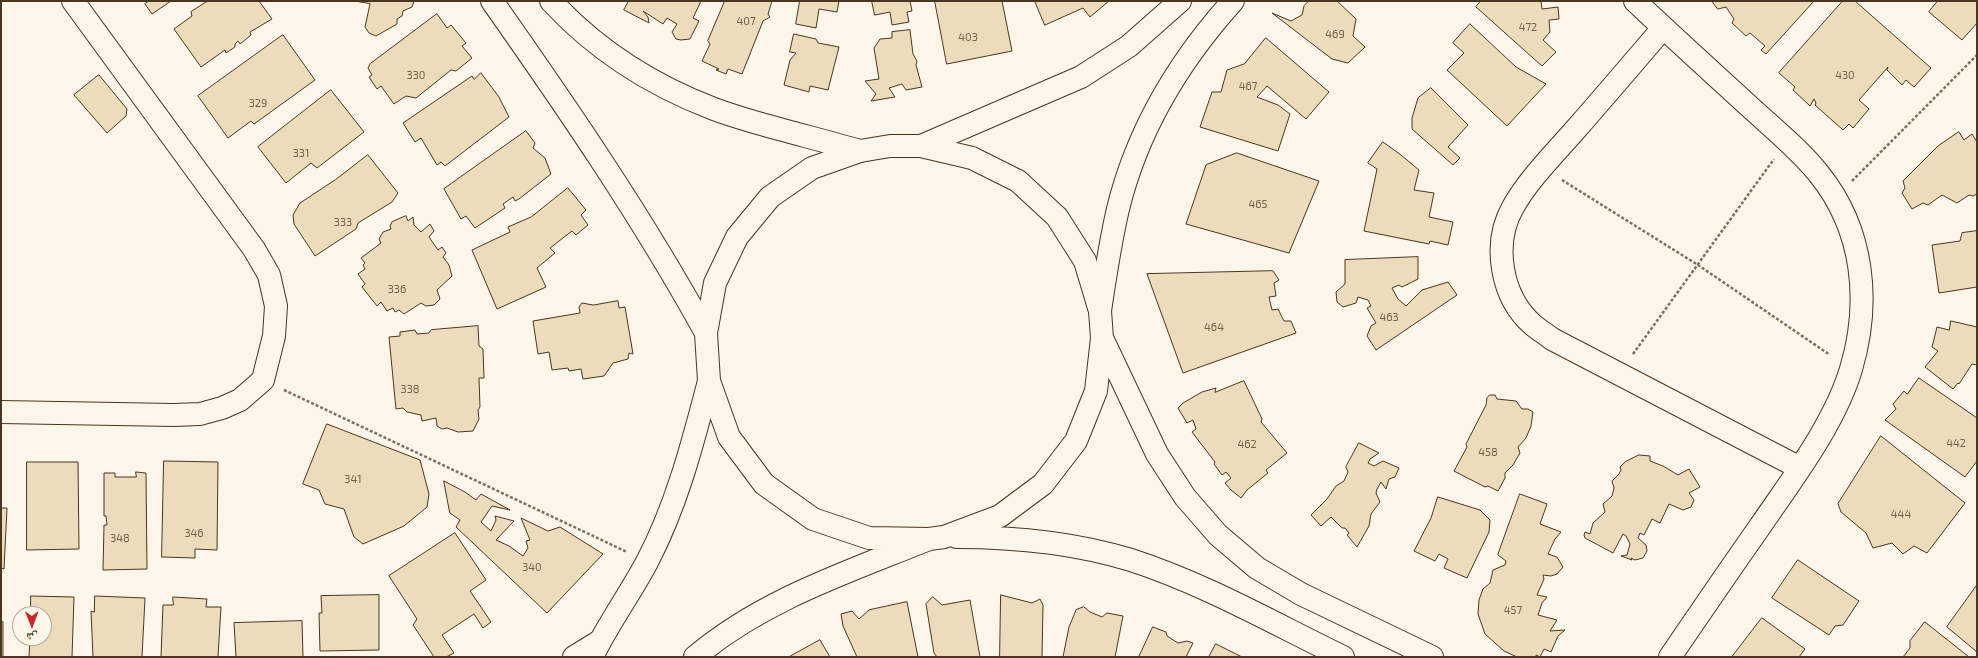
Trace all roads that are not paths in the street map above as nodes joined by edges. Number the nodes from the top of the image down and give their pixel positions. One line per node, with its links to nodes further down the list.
1 (74, 1): 14 (street)
2 (492, 1): 11 (street)
3 (550, 1): 9 (street)
4 (1180, 1): 8 (street)
5 (1233, 1): 10 (street)
6 (1635, 1): 7 (street)
7 (1664, 28): 15 (street); 15 (street)
8 (921, 146): 9 (street); 10 (street)
9 (860, 151): 11 (street)
10 (1100, 311): 12 (street)
11 (706, 333): 13 (street)
12 (1102, 338): 16 (street); 21 (street)
13 (709, 380): 16 (street); 17 (street)
14 (1, 412)
15 (1800, 468): 22 (street)
16 (936, 538): 19 (street); 20 (street)
17 (596, 649): 18 (street)
18 (574, 657)
19 (695, 657)
20 (1343, 657)
21 (1432, 657)
22 (1670, 657)

